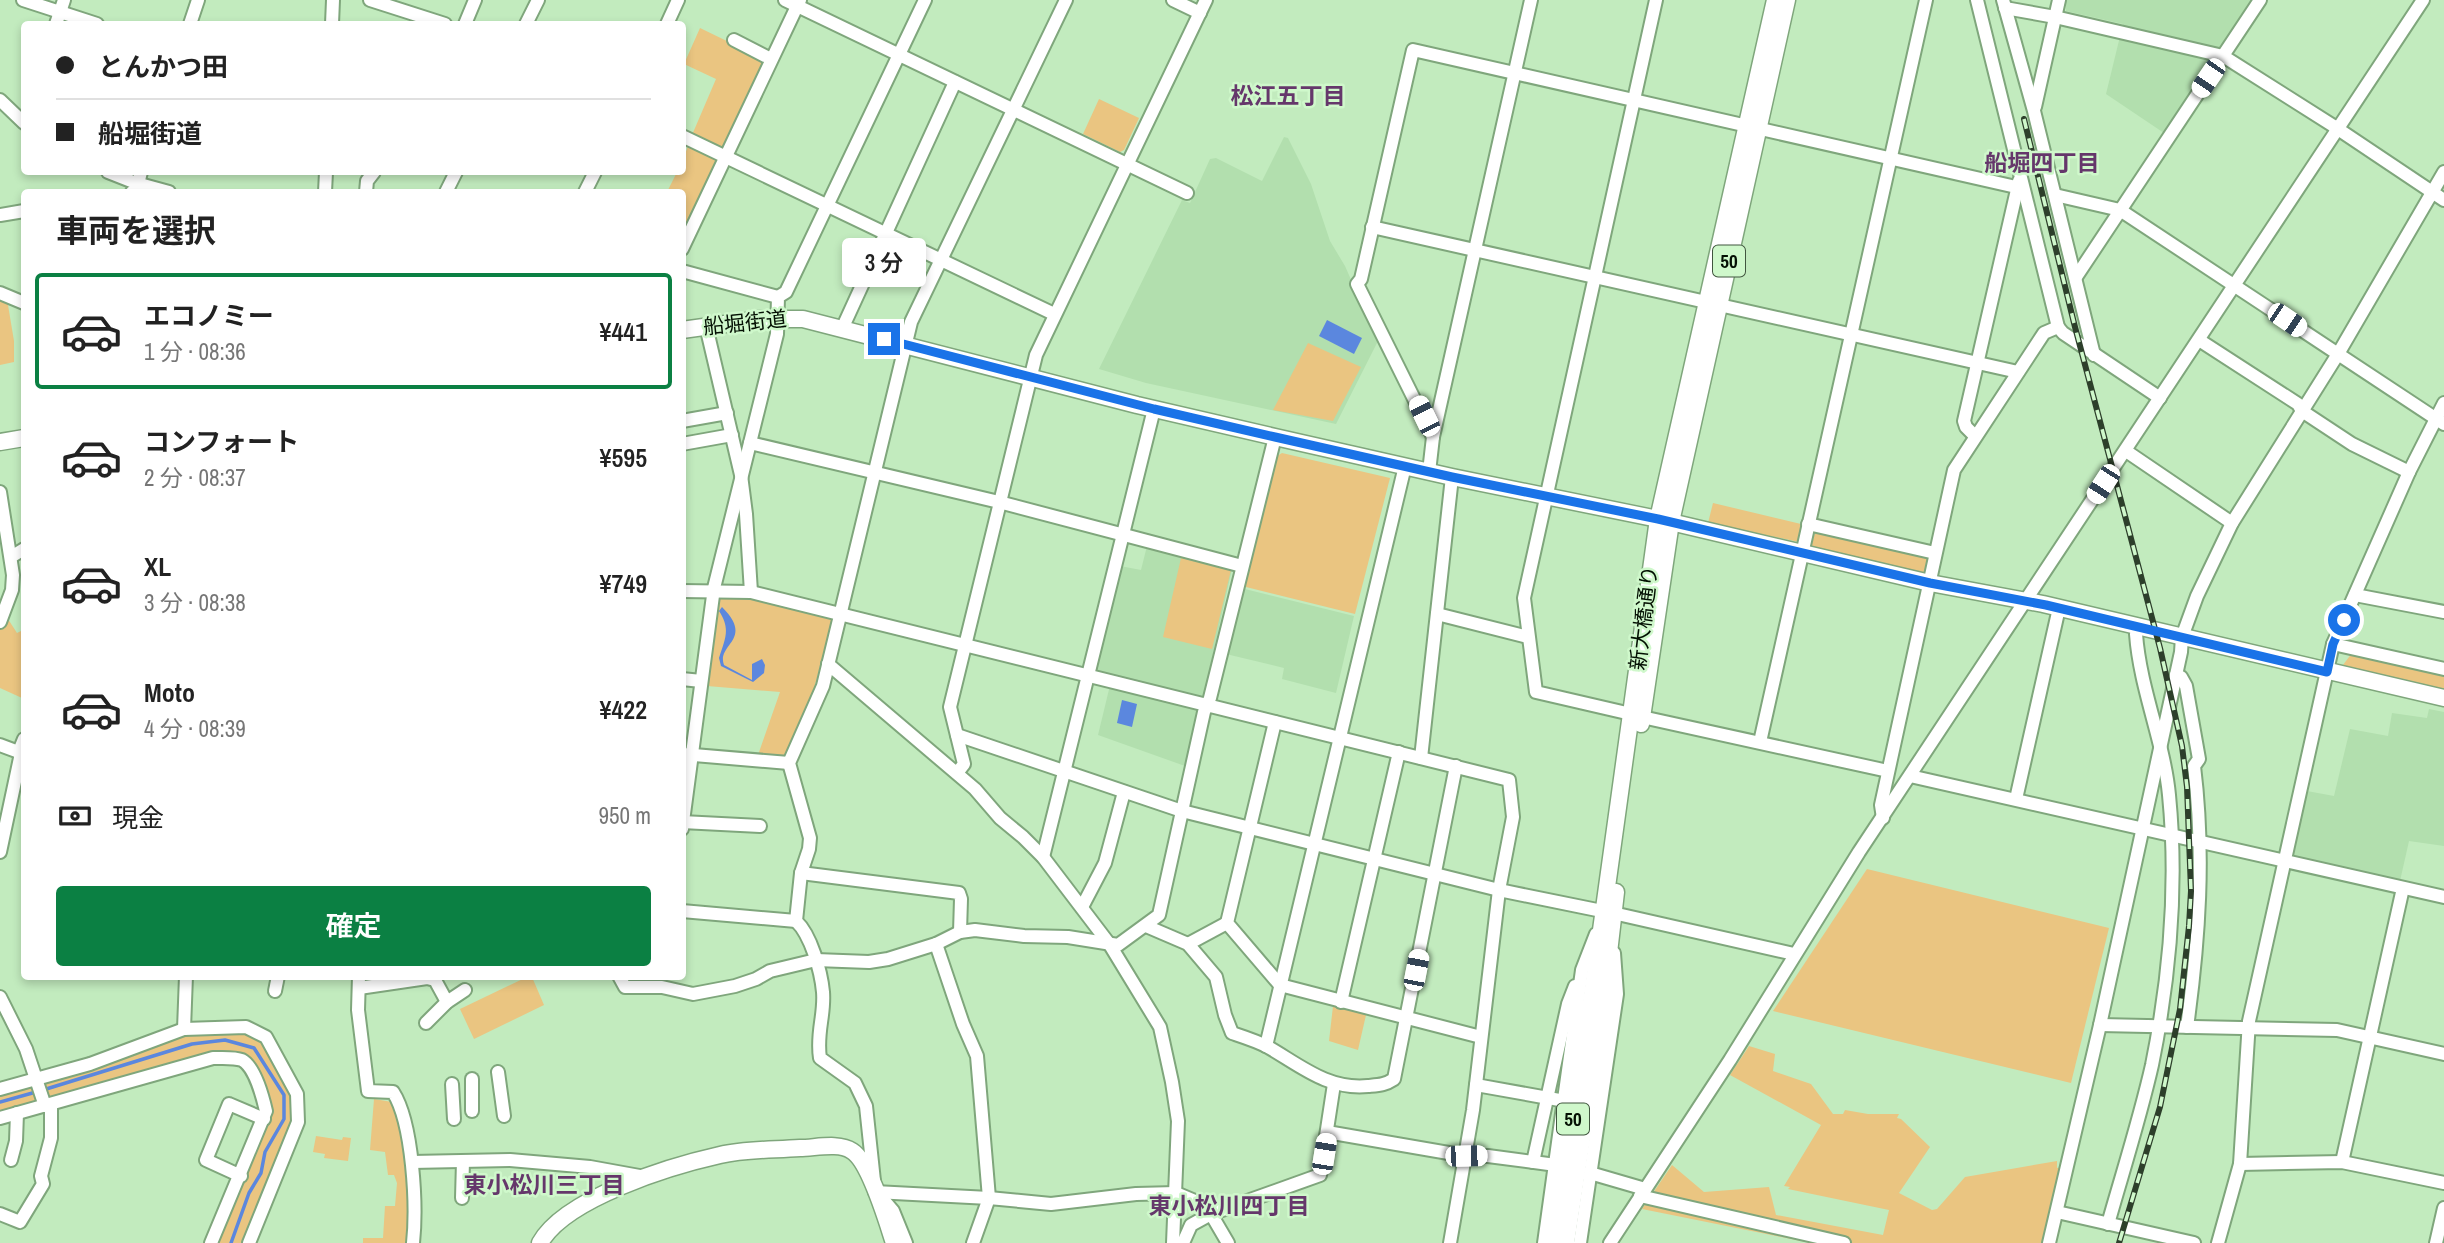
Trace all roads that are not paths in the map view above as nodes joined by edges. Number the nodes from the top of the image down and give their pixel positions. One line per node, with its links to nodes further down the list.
1 (23, 0): 24 (street)
2 (198, 0): 28 (street)
3 (333, 0): 29 (street)
4 (370, 0): 30 (street)
5 (475, 0): 31 (street)
6 (538, 0): 32 (street)
7 (678, 0): 33 (street)
8 (785, 0): 22 (street)
9 (925, 0): 35 (street)
10 (1066, 0): 42 (street)
11 (1173, 0): 25 (street)
12 (1206, 0): 25 (street)
13 (1531, 0): 38 (street)
14 (1656, 0): 41 (street)
15 (1775, 0): 45 (main road, 新大橋通り / 50)
16 (1787, 0): 45 (main road, 新大橋通り / 50)
17 (1926, 0): 49 (street)
18 (1977, 0): 52 (street)
19 (2059, 0): 26 (street)
20 (2260, 0): 36 (street)
21 (2423, 0): 46 (street)
22 (799, 3): 35 (street); 37 (street)
23 (2004, 4): 26 (street); 43 (street)
24 (60, 12): 27 (street)
25 (1199, 13): 50 (street)
26 (2055, 17): 36 (street); 43 (street)
27 (88, 21)
28 (191, 21)
29 (332, 21)
30 (436, 21)
31 (466, 21)
32 (528, 21)
33 (668, 21)
34 (734, 40): 37 (street)
35 (899, 54): 39 (street); 61 (street)
36 (2223, 56): 46 (street); 62 (street)
37 (771, 59): 48 (street)
38 (1516, 73): 41 (street); 65 (street); 68 (street)
39 (955, 82): 42 (street); 66 (street)
40 (0, 100): 44 (street)
41 (1634, 100): 45 (street); 72 (street)
42 (1013, 111): 50 (street); 69 (street)
43 (2034, 111): 59 (street)
44 (21, 119)
45 (1753, 126): 49 (street); 77 (main road, 新大橋通り / 50)
46 (2338, 129): 58 (street); 73 (street)
47 (686, 137): 48 (street)
48 (726, 156): 61 (street); 67 (street)
49 (1891, 157): 55 (street); 84 (street)
50 (1126, 164): 57 (street); 78 (street)
51 (2444, 172): 58 (street)
52 (2022, 174): 55 (street); 81 (street)
53 (117, 175): 54 (street)
54 (137, 182): 56 (street)
55 (2016, 187): 89 (street)
56 (159, 189)
57 (1187, 193)
58 (2432, 193): 60 (street); 87 (street)
59 (2055, 195): 62 (street); 71 (street)
60 (2444, 200)
61 (828, 205): 66 (street); 75 (street)
62 (2120, 210): 71 (street); 73 (street)
63 (21, 212): 64 (street)
64 (0, 215)
65 (1372, 227): 68 (street); 102 (street)
66 (884, 233): 69 (street); 82 (street)
67 (686, 241)
68 (1476, 251): 72 (street); 102 (street)
69 (941, 260): 78 (street); 86 (street)
70 (686, 272): 75 (street)
71 (2076, 277): 88 (street)
72 (1597, 278): 77 (street); 115 (street)
73 (2235, 285): 85 (street); 87 (street)
74 (0, 293): 76 (street)
75 (778, 297): 79 (street)
76 (21, 302)
77 (1713, 304): 84 (street); 117 (main road, 新大橋通り / 50)
78 (1054, 314): 91 (street)
79 (779, 318): 80 (main road, 船堀街道); 82 (main road, 船堀街道); 106 (street)
80 (706, 326): 83 (main road, 船堀街道); 96 (street)
81 (2058, 327): 88 (street); 90 (street)
82 (842, 328): 86 (main road, 船堀街道)
83 (686, 329)
84 (1850, 335): 89 (street); 119 (street)
85 (2199, 340): 92 (street); 95 (street)
86 (906, 344): 91 (main road, 船堀街道); 111 (street)
87 (2338, 354): 95 (street); 98 (street)
88 (2094, 355): 92 (street)
89 (1976, 363): 90 (street); 100 (street)
90 (2018, 372): 100 (street)
91 (1031, 377): 94 (main road, 船堀街道); 116 (street)
92 (2160, 398): 107 (street)
93 (2444, 403): 98 (street)
94 (1154, 409): 101 (main road, 船堀街道); 120 (street)
95 (2302, 411): 110 (street); 118 (street)
96 (727, 414): 97 (street); 99 (street)
97 (686, 420)
98 (2440, 421): 110 (street)
99 (733, 435): 105 (street); 112 (street)
100 (1975, 436): 122 (street)
101 (1275, 437): 108 (main road, 船堀街道); 125 (street)
102 (1433, 437): 109 (street)
103 (21, 438): 104 (main road)
104 (0, 442)
105 (686, 443)
106 (750, 443): 111 (street); 112 (street)
107 (2126, 451): 118 (street); 131 (street)
108 (1405, 466): 109 (main road, 船堀街道); 154 (street)
109 (1429, 472): 113 (main road, 船堀街道)
110 (2409, 472): 130 (street)
111 (874, 474): 116 (street); 134 (street)
112 (741, 475): 128 (street); 129 (street)
113 (1452, 477): 115 (main road, 船堀街道); 135 (street)
114 (0, 492): 124 (street)
115 (1548, 495): 117 (main road, 船堀街道); 138 (street)
116 (999, 502): 120 (street); 140 (street)
117 (1664, 521): 123 (main road, 船堀街道); 151 (main road, 新大橋通り / 50)
118 (2232, 523): 139 (street)
119 (1808, 524): 122 (street); 123 (street)
120 (1122, 536): 125 (street); 145 (street)
121 (21, 551): 124 (street)
122 (1935, 553): 126 (street)
123 (1801, 554): 126 (main road, 船堀街道); 155 (street)
124 (11, 557): 136 (street)
125 (1242, 566): 150 (street)
126 (1930, 583): 131 (main road, 船堀街道); 166 (street)
127 (686, 591): 128 (street)
128 (713, 592): 129 (street); 148 (street)
129 (751, 592): 134 (street)
130 (2355, 595): 133 (street); 141 (street)
131 (2026, 601): 132 (main road, 船堀街道); 168 (street)
132 (2059, 608): 139 (main road, 船堀街道); 170 (street)
133 (2444, 612)
134 (839, 613): 140 (street); 142 (street)
135 (1437, 614): 138 (street); 162 (street)
136 (0, 622)
137 (2136, 634): 157 (street)
138 (1528, 637): 151 (street)
139 (2182, 637): 144 (main road, 船堀街道); 146 (street)
140 (965, 644): 145 (street); 153 (street)
141 (2333, 644): 143 (street); 144 (street)
142 (828, 664): 163 (street); 167 (street)
143 (2444, 669)
144 (2327, 672): 149 (main road, 船堀街道); 183 (street)
145 (1086, 675): 150 (street); 165 (street)
146 (2176, 676): 157 (street); 178 (street)
147 (686, 679): 148 (street)
148 (701, 681): 160 (street)
149 (2444, 698)
150 (1207, 705): 152 (street); 171 (street)
151 (1637, 715): 155 (street); 191 (main road, 新大橋通り / 50)
152 (1275, 722): 154 (street); 176 (street)
153 (957, 735): 165 (street); 167 (street)
154 (1338, 737): 158 (street); 179 (street)
155 (1759, 742): 166 (street)
156 (0, 745): 159 (street)
157 (2160, 750): 175 (street); 177 (street)
158 (1399, 752): 162 (street); 182 (street)
159 (21, 754)
160 (687, 754): 163 (street)
161 (21, 758): 180 (street)
162 (1421, 758): 164 (street)
163 (789, 763): 184 (street)
164 (1457, 766): 185 (street); 187 (street)
165 (1063, 771): 169 (street); 181 (street)
166 (1888, 771): 172 (street)
167 (957, 773): 181 (street)
168 (1910, 776): 170 (street); 172 (street)
169 (1124, 792): 171 (street); 189 (street)
170 (2015, 799): 175 (street)
171 (1182, 811): 176 (street); 194 (street)
172 (1882, 818): 199 (street)
173 (686, 822): 174 (street)
174 (760, 826)
175 (2144, 828): 177 (street); 216 (street)
176 (1250, 829): 179 (street); 193 (street)
177 (2172, 835): 178 (street); 217 (street)
178 (2200, 841): 183 (street); 218 (street)
179 (1314, 844): 182 (street); 208 (street)
180 (0, 852)
181 (1043, 857): 189 (street)
182 (1374, 859): 185 (street); 213 (street)
183 (2285, 861): 186 (street); 220 (street)
184 (801, 873): 192 (street); 195 (street)
185 (1435, 874): 187 (street); 214 (street)
186 (2403, 888): 188 (street); 222 (street)
187 (1499, 890): 191 (street); 221 (street)
188 (2444, 897)
189 (1082, 907): 198 (street)
190 (686, 911): 192 (street)
191 (1607, 917): 199 (street); 201 (street); 210 (main road, 新大橋通り / 50); 249 (street)
192 (796, 921): 200 (street)
193 (1227, 923): 197 (street); 208 (street)
194 (1146, 926): 197 (street); 198 (street)
195 (960, 932): 196 (street); 198 (street)
196 (936, 944): 200 (street); 257 (street)
197 (1188, 944): 223 (street)
198 (1110, 945): 254 (street)
199 (1794, 954): 255 (street)
200 (816, 960): 207 (street); 253 (street)
201 (1582, 970): 232 (street); 233 (street)
202 (186, 980): 219 (street)
203 (393, 980): 206 (street)
204 (435, 980): 212 (street)
205 (621, 980): 207 (street)
206 (359, 982): 246 (street)
207 (663, 982)
208 (1280, 985): 213 (street); 223 (street)
209 (465, 990): 212 (street)
210 (1598, 995): 275 (main road, 新大橋通り / 50); 276 (main road, 新大橋通り / 50)
211 (0, 997): 231 (street)
212 (447, 1002): 215 (street)
213 (1341, 1002): 214 (street)
214 (1406, 1018): 221 (street); 228 (street)
215 (426, 1023)
216 (2100, 1025): 217 (street); 259 (street)
217 (2159, 1027): 218 (street); 262 (street)
218 (2187, 1027): 220 (street)
219 (184, 1028): 231 (street); 264 (street)
220 (2249, 1028): 222 (street); 247 (street)
221 (1481, 1037): 229 (street)
222 (2370, 1037): 224 (street); 245 (street)
223 (1266, 1046): 228 (street)
224 (2444, 1054)
225 (498, 1072): 236 (street)
226 (472, 1079): 234 (street)
227 (452, 1084): 239 (street)
228 (1334, 1084): 240 (street)
229 (1476, 1085): 232 (street); 241 (street)
230 (0, 1089): 231 (street)
231 (43, 1094): 235 (street); 238 (street); 260 (street)
232 (1546, 1097): 233 (street); 244 (street)
233 (1565, 1101): 248 (street)
234 (472, 1111)
235 (18, 1113): 237 (street); 242 (street)
236 (503, 1116)
237 (0, 1118)
238 (264, 1119): 250 (street); 250 (street)
239 (454, 1119)
240 (1327, 1132): 241 (street); 261 (street)
241 (1466, 1156): 244 (street); 273 (street)
242 (11, 1160)
243 (463, 1161): 246 (street); 251 (street); 256 (street)
244 (1533, 1162): 248 (street)
245 (2342, 1162): 247 (street); 252 (street)
246 (412, 1163): 265 (street)
247 (2240, 1164): 282 (street)
248 (1556, 1166): 274 (street)
249 (1590, 1173): 255 (street); 277 (street)
250 (241, 1175): 263 (street)
251 (645, 1177): 253 (main road); 266 (main road)
252 (2444, 1184)
253 (875, 1192): 257 (street); 267 (main road); 268 (street)
254 (1176, 1193): 257 (street); 261 (street); 270 (street)
255 (1642, 1193): 278 (street); 279 (street)
256 (462, 1198)
257 (989, 1198): 269 (street)
258 (2444, 1208): 283 (street)
259 (2057, 1212): 262 (street); 280 (street)
260 (0, 1214)
261 (1210, 1214): 271 (street); 272 (street)
262 (2108, 1224): 281 (street)
263 (211, 1243)
264 (249, 1243)
265 (413, 1243)
266 (540, 1243)
267 (894, 1243)
268 (906, 1243)
269 (973, 1243)
270 (1173, 1243)
271 (1183, 1243)
272 (1228, 1243)
273 (1450, 1243)
274 (1544, 1243)
275 (1554, 1243)
276 (1566, 1243)
277 (1580, 1243)
278 (1610, 1243)
279 (1844, 1243)
280 (2049, 1243)
281 (2194, 1243)
282 (2218, 1243)
283 (2437, 1243)

